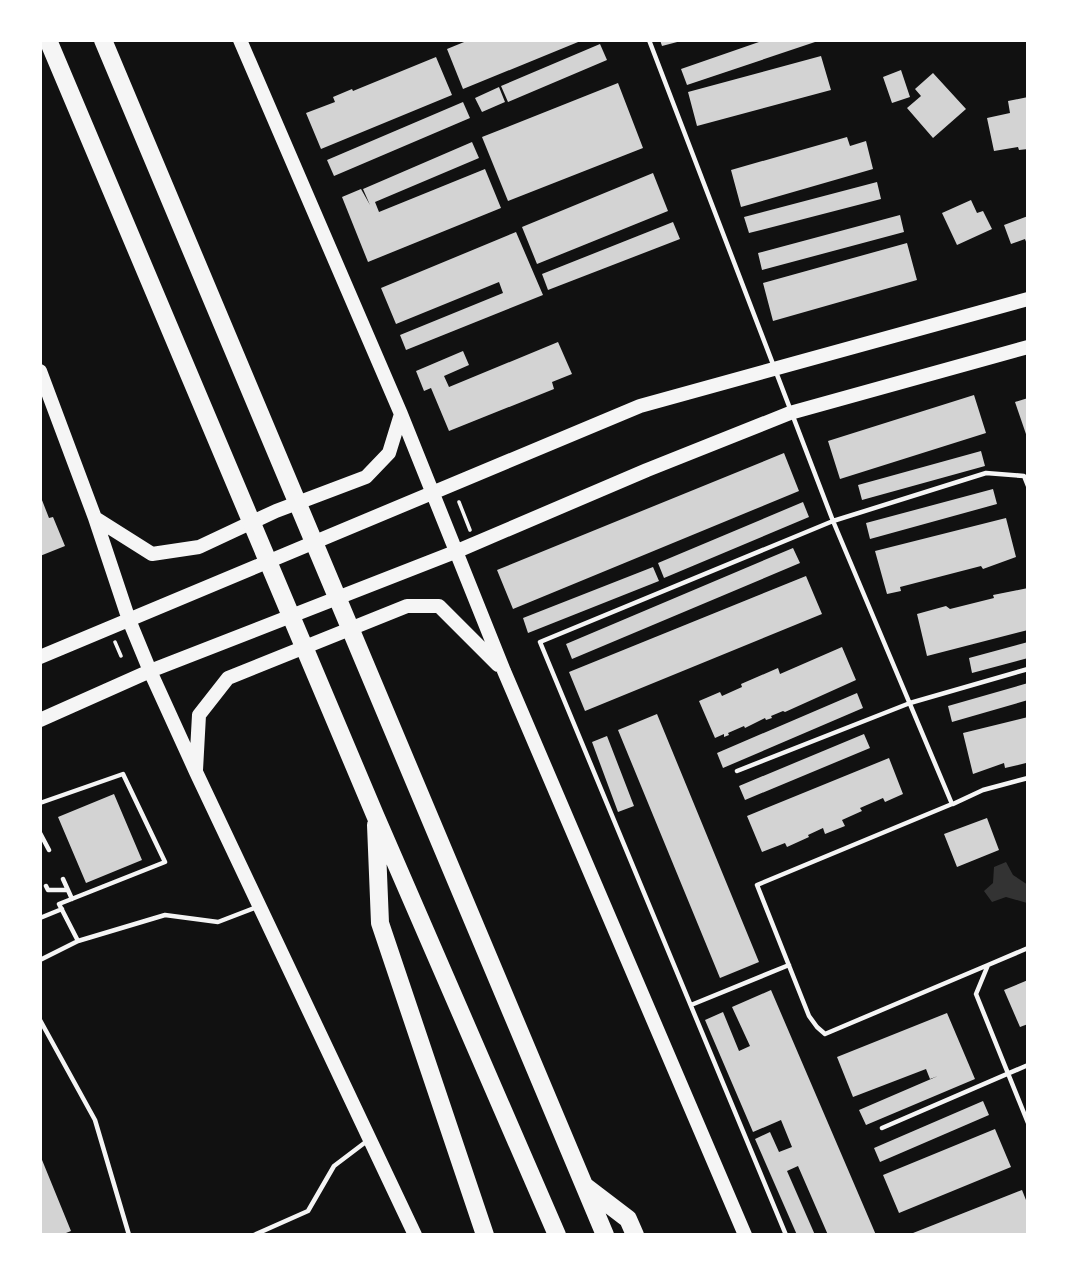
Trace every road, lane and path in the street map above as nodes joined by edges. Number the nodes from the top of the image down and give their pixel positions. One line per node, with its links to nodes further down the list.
1 (48, 40): 32 (highway)
2 (103, 40): 54 (highway)
3 (240, 40): 10 (main road)
4 (649, 40): 7 (lane)
5 (1028, 299): 7 (main road)
6 (1028, 347): 9 (main road)
7 (775, 368): 9 (lane); 12 (main road)
8 (40, 371): 14 (main road)
9 (790, 413): 15 (lane); 17 (main road)
10 (401, 414): 12 (main road); 14 (main road)
11 (1028, 485): 15 (lane)
12 (432, 493): 17 (main road); 18 (main road)
13 (459, 502): 16 (path)
14 (96, 518): 18 (main road)
15 (833, 521): 25 (lane); 47 (lane)
16 (471, 533)
17 (456, 552): 23 (main road); 24 (main road)
18 (129, 620): 21 (main road); 23 (main road)
19 (112, 636): 20 (path)
20 (121, 656)
21 (40, 657)
22 (1028, 669): 25 (lane)
23 (150, 671): 26 (main road); 28 (main road)
24 (504, 671): 28 (main road); 62 (main road)
25 (910, 703): 27 (lane); 31 (lane)
26 (40, 720)
27 (737, 771)
28 (196, 772): 39 (main road)
29 (1028, 778): 31 (lane)
30 (40, 803): 38 (lane)
31 (952, 804): 45 (lane)
32 (376, 815): 58 (highway); 59 (highway)
33 (41, 835): 34 (lane)
34 (49, 850)
35 (63, 879): 37 (lane)
36 (46, 886): 37 (lane)
37 (68, 891): 38 (lane)
38 (72, 899): 40 (lane)
39 (259, 906): 42 (lane); 53 (main road)
40 (62, 909): 41 (lane); 42 (lane)
41 (40, 918)
42 (78, 941): 44 (lane)
43 (1028, 948): 46 (lane)
44 (40, 960)
45 (789, 965): 46 (lane); 47 (lane)
46 (988, 965): 50 (lane)
47 (691, 1004): 63 (lane)
48 (40, 1020): 55 (lane)
49 (1028, 1065): 50 (lane)
50 (1008, 1073): 51 (lane); 52 (lane)
51 (1028, 1123)
52 (882, 1128)
53 (369, 1139): 56 (lane); 57 (main road)
54 (584, 1185): 60 (highway); 61 (highway)
55 (130, 1235)
56 (254, 1235)
57 (415, 1235)
58 (485, 1235)
59 (557, 1235)
60 (605, 1235)
61 (635, 1235)
62 (745, 1235)
63 (786, 1235)

